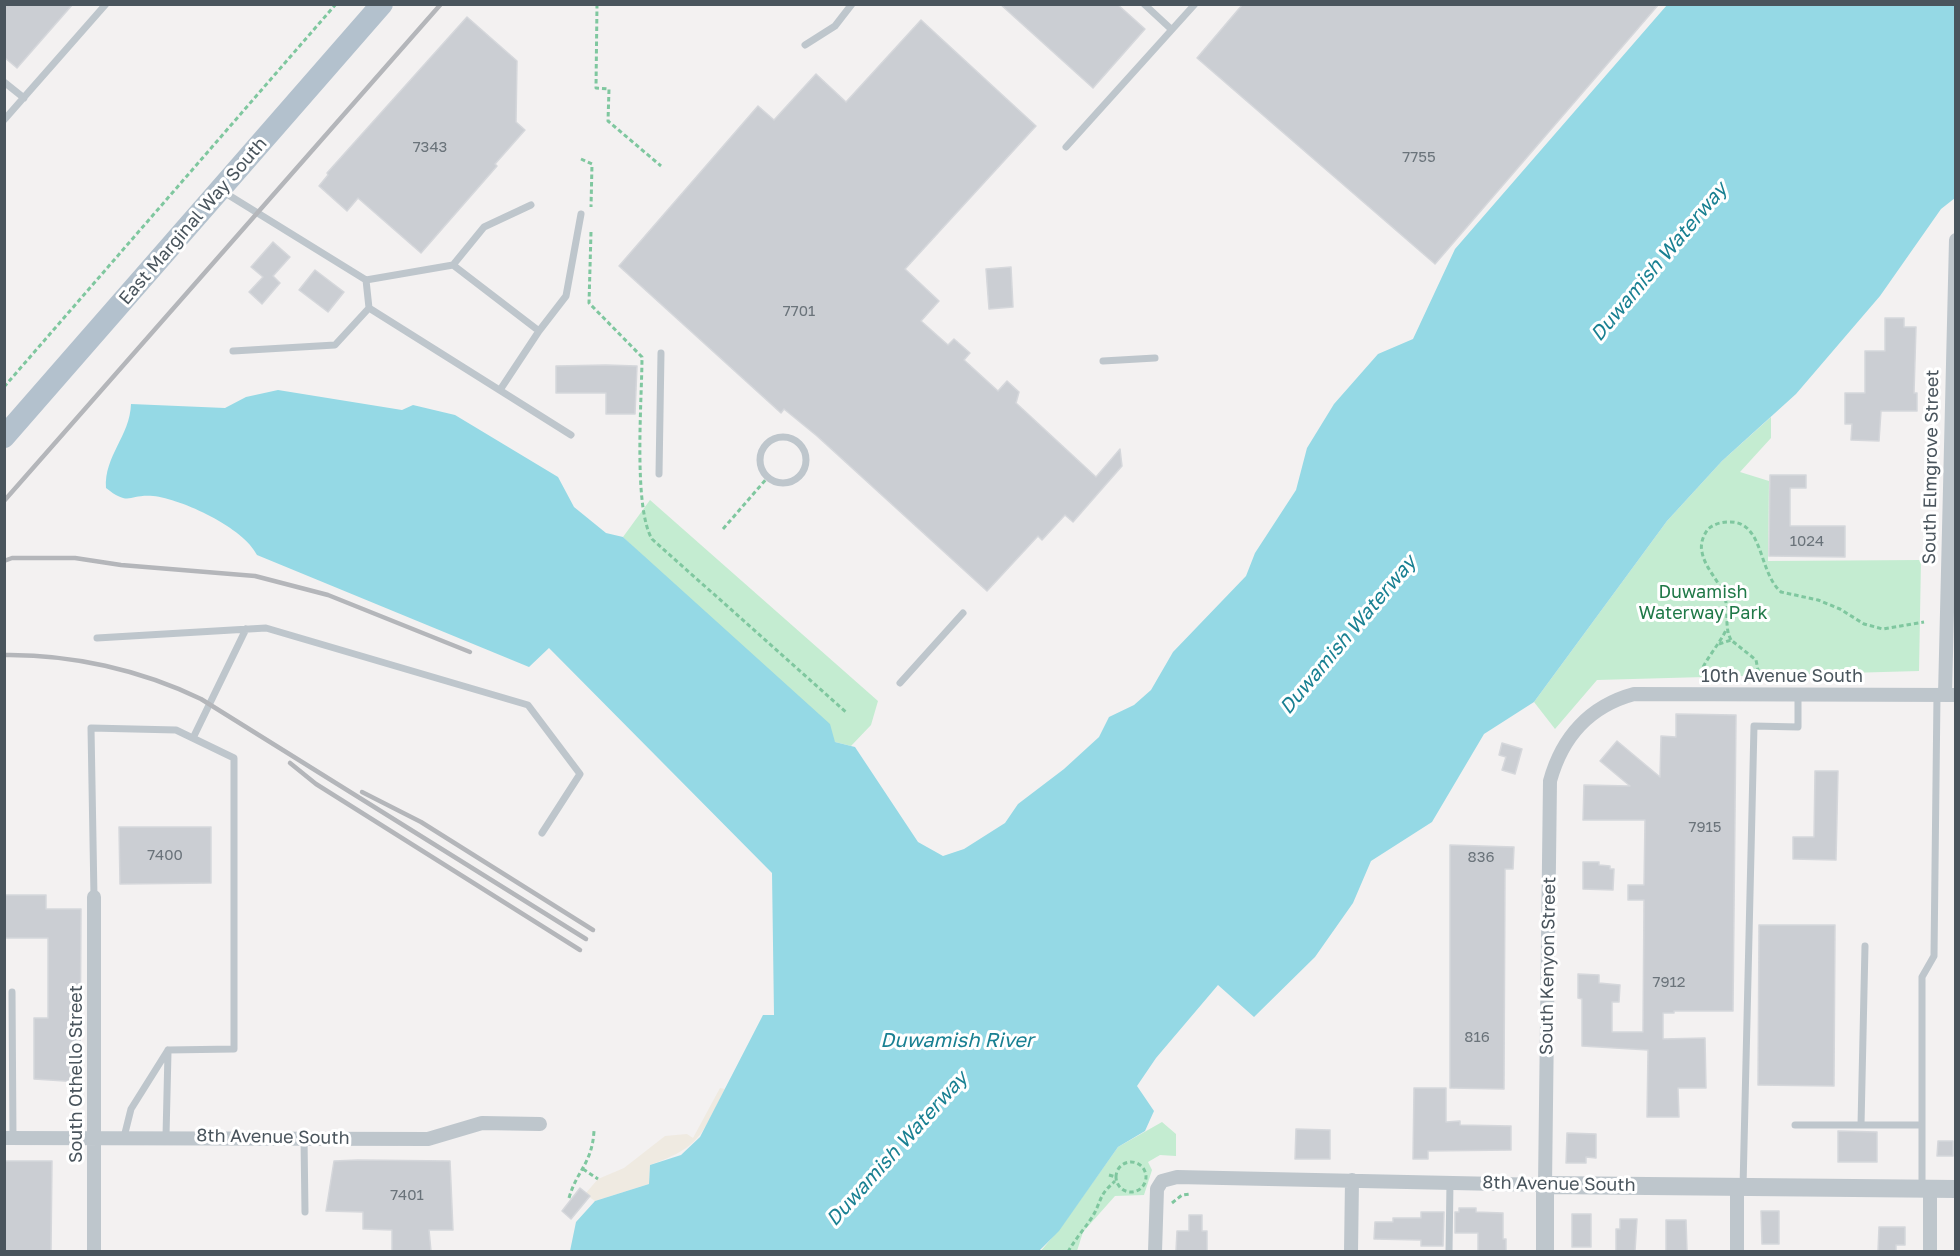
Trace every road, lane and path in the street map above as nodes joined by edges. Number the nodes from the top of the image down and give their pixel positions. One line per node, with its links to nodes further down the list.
1 (336, 4): 27 (path)
2 (597, 4): 14 (path)
3 (852, 4): 9 (lane)
4 (1144, 4): 8 (lane)
5 (1196, 4): 8 (lane)
6 (379, 5): 15 (main road, East Marginal Way South)
7 (102, 6): 11 (lane)
8 (1171, 28): 13 (lane)
9 (805, 45)
10 (4, 82): 11 (lane)
11 (24, 98): 12 (lane)
12 (4, 120)
13 (1066, 147)
14 (661, 166)
15 (220, 190): 20 (lane); 30 (main road, East Marginal Way South)
16 (531, 205): 19 (lane)
17 (581, 214): 22 (lane)
18 (1956, 240): 45 (street, South Elmgrove Street)
19 (453, 265): 20 (lane); 22 (lane)
20 (366, 280): 21 (lane)
21 (369, 308): 23 (lane); 28 (lane)
22 (539, 331): 28 (lane)
23 (233, 351)
24 (661, 353): 31 (lane)
25 (1155, 357): 26 (lane)
26 (1103, 361)
27 (4, 387)
28 (500, 390): 29 (lane)
29 (571, 435)
30 (4, 437)
31 (659, 474)
32 (768, 477): 32 (lane); 33 (path)
33 (723, 529)
34 (963, 613): 43 (lane)
35 (1924, 622): 36 (path)
36 (1726, 628): 39 (path); 40 (path)
37 (246, 629): 38 (lane); 47 (lane); 48 (lane)
38 (97, 638)
39 (1731, 640): 40 (path); 42 (path)
40 (1719, 644): 41 (path)
41 (1701, 674)
42 (1759, 675)
43 (900, 683)
44 (1798, 693): 45 (street, 10th Avenue South); 46 (street, 10th Avenue South); 70 (lane)
45 (1946, 695): 56 (lane, South Elmgrove Street)
46 (1609, 701): 69 (street, South Kenyon Street)
47 (192, 738): 49 (lane); 52 (lane)
48 (542, 833)
49 (94, 897): 59 (street, South Othello Street)
50 (1865, 946): 55 (lane)
51 (12, 992): 61 (lane)
52 (168, 1050): 58 (lane); 60 (lane)
53 (540, 1124): 62 (street, 8th Avenue South)
54 (1796, 1125): 55 (lane)
55 (1861, 1125): 56 (lane)
56 (1922, 1125): 71 (lane)
57 (594, 1131): 74 (path)
58 (166, 1136): 60 (street, 8th Avenue South); 62 (street, 8th Avenue South)
59 (95, 1137): 60 (street, 8th Avenue South); 61 (street, 8th Avenue South); 77 (street, South Othello Street)
60 (124, 1137)
61 (9, 1138)
62 (304, 1138): 76 (lane)
63 (583, 1169): 65 (path)
64 (1109, 1175): 66 (path)
65 (598, 1179)
66 (1116, 1179): 66 (path); 78 (path)
67 (1352, 1180): 68 (street, 8th Avenue South); 79 (street, 8th Avenue South); 80 (street)
68 (1450, 1182): 69 (street, 8th Avenue South); 81 (lane)
69 (1545, 1185): 70 (street, 8th Avenue South); 82 (street, South Kenyon Street)
70 (1740, 1187): 71 (street, 8th Avenue South); 83 (street)
71 (1926, 1189): 72 (street, 8th Avenue South); 84 (street)
72 (1956, 1189)
73 (1193, 1193): 75 (path)
74 (569, 1198)
75 (1170, 1206)
76 (305, 1212)
77 (94, 1251)
78 (1068, 1251)
79 (1155, 1251)
80 (1351, 1251)
81 (1449, 1251)
82 (1545, 1251)
83 (1737, 1251)
84 (1930, 1251)

